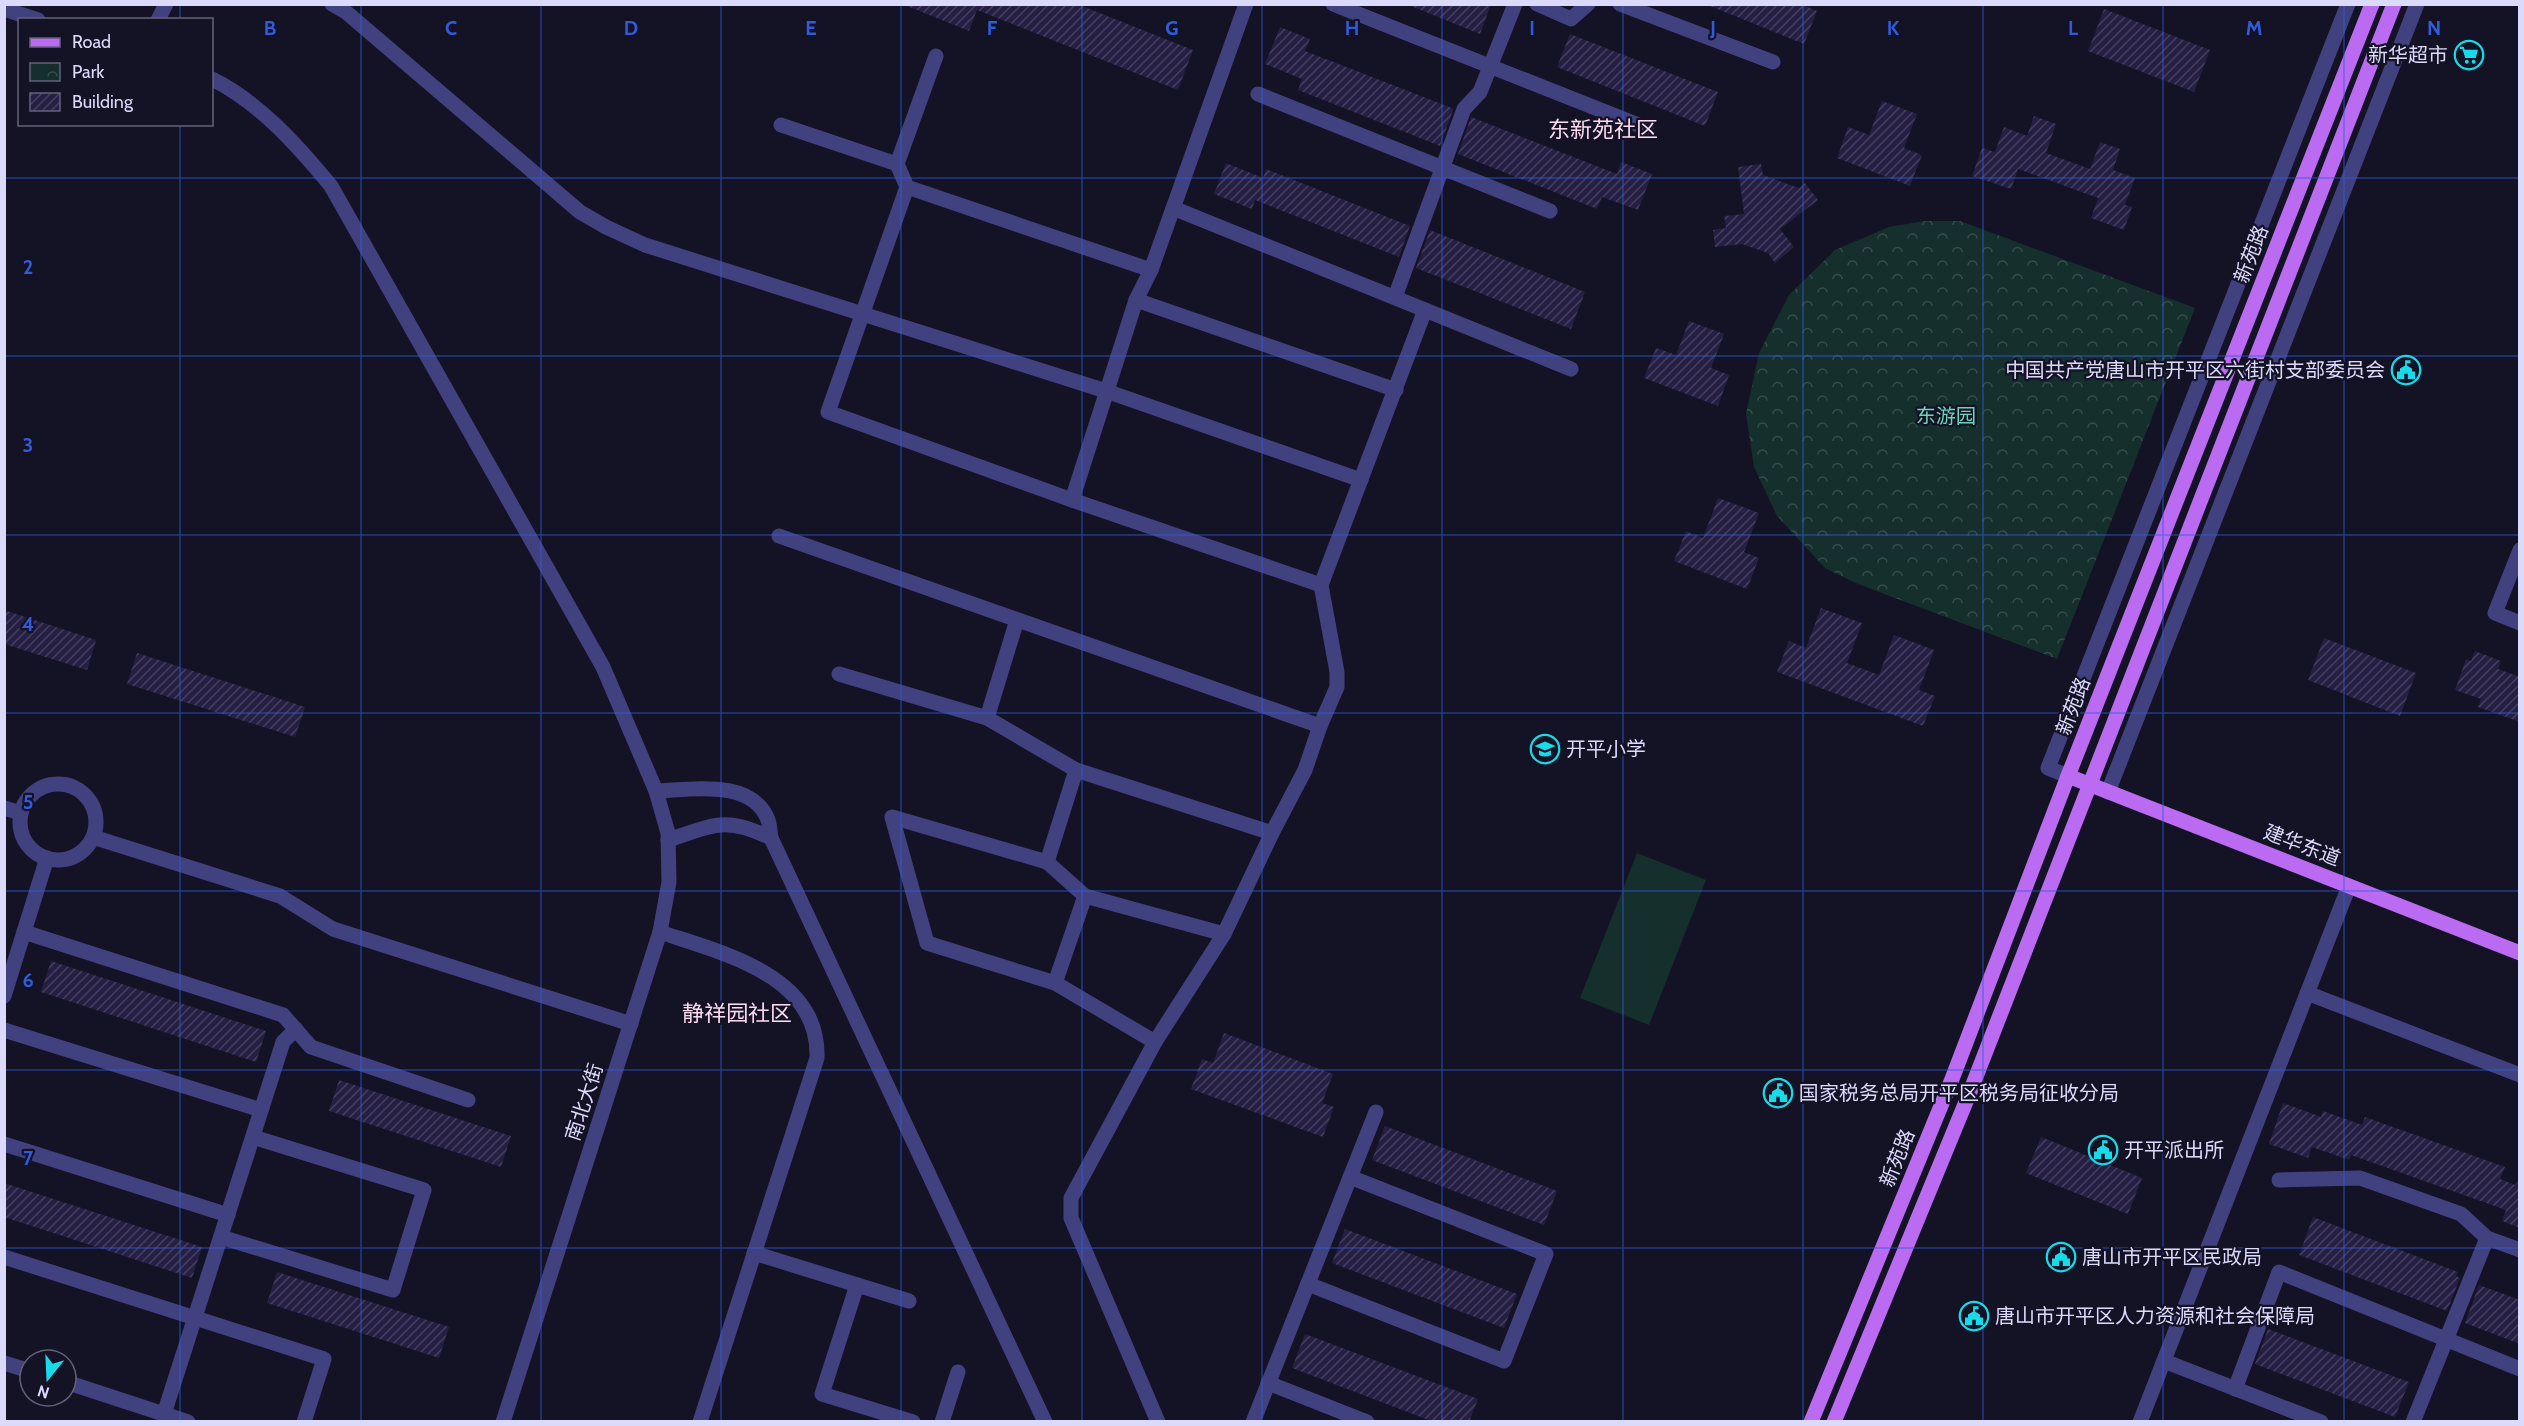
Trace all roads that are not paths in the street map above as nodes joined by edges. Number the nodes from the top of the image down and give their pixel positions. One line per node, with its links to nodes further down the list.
1 (166, 4): 15 (street)
2 (332, 4): 32 (street)
3 (1246, 4): 26 (street)
4 (1333, 4): 18 (street)
5 (1515, 4): 18 (street)
6 (1537, 4): 7 (street)
7 (1588, 4)
8 (1620, 4): 17 (street)
9 (2348, 4): 47 (street)
10 (2372, 4): 47 (main road, 新苑路)
11 (2394, 4): 48 (main road)
12 (2417, 4): 50 (street)
13 (4, 9): 14 (street)
14 (32, 18)
15 (159, 18)
16 (936, 56): 23 (street)
17 (1773, 62)
18 (1491, 67): 22 (street); 24 (street)
19 (213, 80): 49 (street, 南北大街)
20 (1258, 94): 24 (street)
21 (781, 125): 23 (street)
22 (1646, 128)
23 (897, 164): 25 (street)
24 (1442, 169): 27 (street); 29 (street)
25 (907, 187): 28 (street); 32 (street)
26 (1173, 208): 28 (street); 29 (street)
27 (1550, 211)
28 (1151, 270): 30 (street)
29 (1395, 297): 31 (street)
30 (1136, 300): 34 (street); 35 (street)
31 (1425, 309): 33 (street); 34 (street)
32 (862, 313): 35 (street); 37 (street)
33 (1571, 369)
34 (1396, 390): 36 (street)
35 (1106, 391): 36 (street); 37 (street)
36 (1361, 480): 40 (street)
37 (1072, 500): 40 (street)
38 (779, 536): 41 (street)
39 (2520, 550): 42 (street)
40 (1321, 585): 45 (street)
41 (1017, 620): 44 (street); 45 (street)
42 (2520, 623)
43 (839, 674): 44 (street)
44 (987, 718): 46 (street)
45 (1320, 726): 53 (street)
46 (1076, 770): 53 (street); 58 (street)
47 (2068, 776): 48 (main road, 建华东道); 107 (main road, 新苑路)
48 (2088, 784): 50 (main road, 建华东道); 108 (main road)
49 (656, 790): 55 (street); 56 (street, 南北大街)
50 (2108, 792): 59 (main road, 建华东道)
51 (4, 808): 52 (street)
52 (21, 813): 54 (street); 57 (street)
53 (1272, 833): 63 (street)
54 (93, 837): 57 (street); 68 (street)
55 (771, 838): 56 (street); 103 (street)
56 (668, 840): 62 (street, 南北大街)
57 (47, 858): 61 (street)
58 (1047, 862): 60 (street); 65 (street)
59 (2349, 886): 64 (main road, 建华东道); 66 (street)
60 (1085, 896): 63 (street); 65 (street)
61 (24, 932): 67 (street); 69 (street)
62 (660, 932): 68 (street, 南北大街); 84 (street)
63 (1224, 934): 71 (street)
64 (2520, 953)
65 (1055, 983): 71 (street)
66 (2307, 993): 72 (street); 90 (street)
67 (4, 996)
68 (631, 1024): 99 (street, 南北大街)
69 (296, 1029): 73 (street); 74 (street)
70 (4, 1030): 74 (street)
71 (1155, 1042): 104 (street)
72 (2520, 1075)
73 (468, 1100)
74 (261, 1110): 76 (street)
75 (1376, 1112): 78 (street)
76 (253, 1137): 80 (street); 81 (street)
77 (4, 1144): 80 (street)
78 (1350, 1177): 86 (street); 86 (street)
79 (2279, 1180): 82 (street)
80 (228, 1215): 81 (street)
81 (221, 1237): 96 (street)
82 (2487, 1238): 83 (street); 89 (street)
83 (2520, 1250)
84 (754, 1253): 87 (street); 100 (street)
85 (4, 1257): 98 (street)
86 (1308, 1284): 93 (street)
87 (857, 1285): 88 (street); 101 (street)
88 (909, 1301)
89 (2447, 1338): 91 (street); 95 (street); 111 (street)
90 (2164, 1361): 95 (street); 109 (street)
91 (2520, 1369)
92 (958, 1372): 102 (street)
93 (1268, 1383): 105 (street); 106 (street)
94 (78, 1386): 96 (street)
95 (2235, 1389): 110 (street)
96 (164, 1414): 97 (street)
97 (188, 1422)
98 (304, 1422)
99 (503, 1422)
100 (700, 1422)
101 (913, 1422)
102 (942, 1422)
103 (1045, 1422)
104 (1158, 1422)
105 (1253, 1422)
106 (1367, 1422)
107 (1811, 1422)
108 (1834, 1422)
109 (2140, 1422)
110 (2321, 1422)
111 (2413, 1422)

